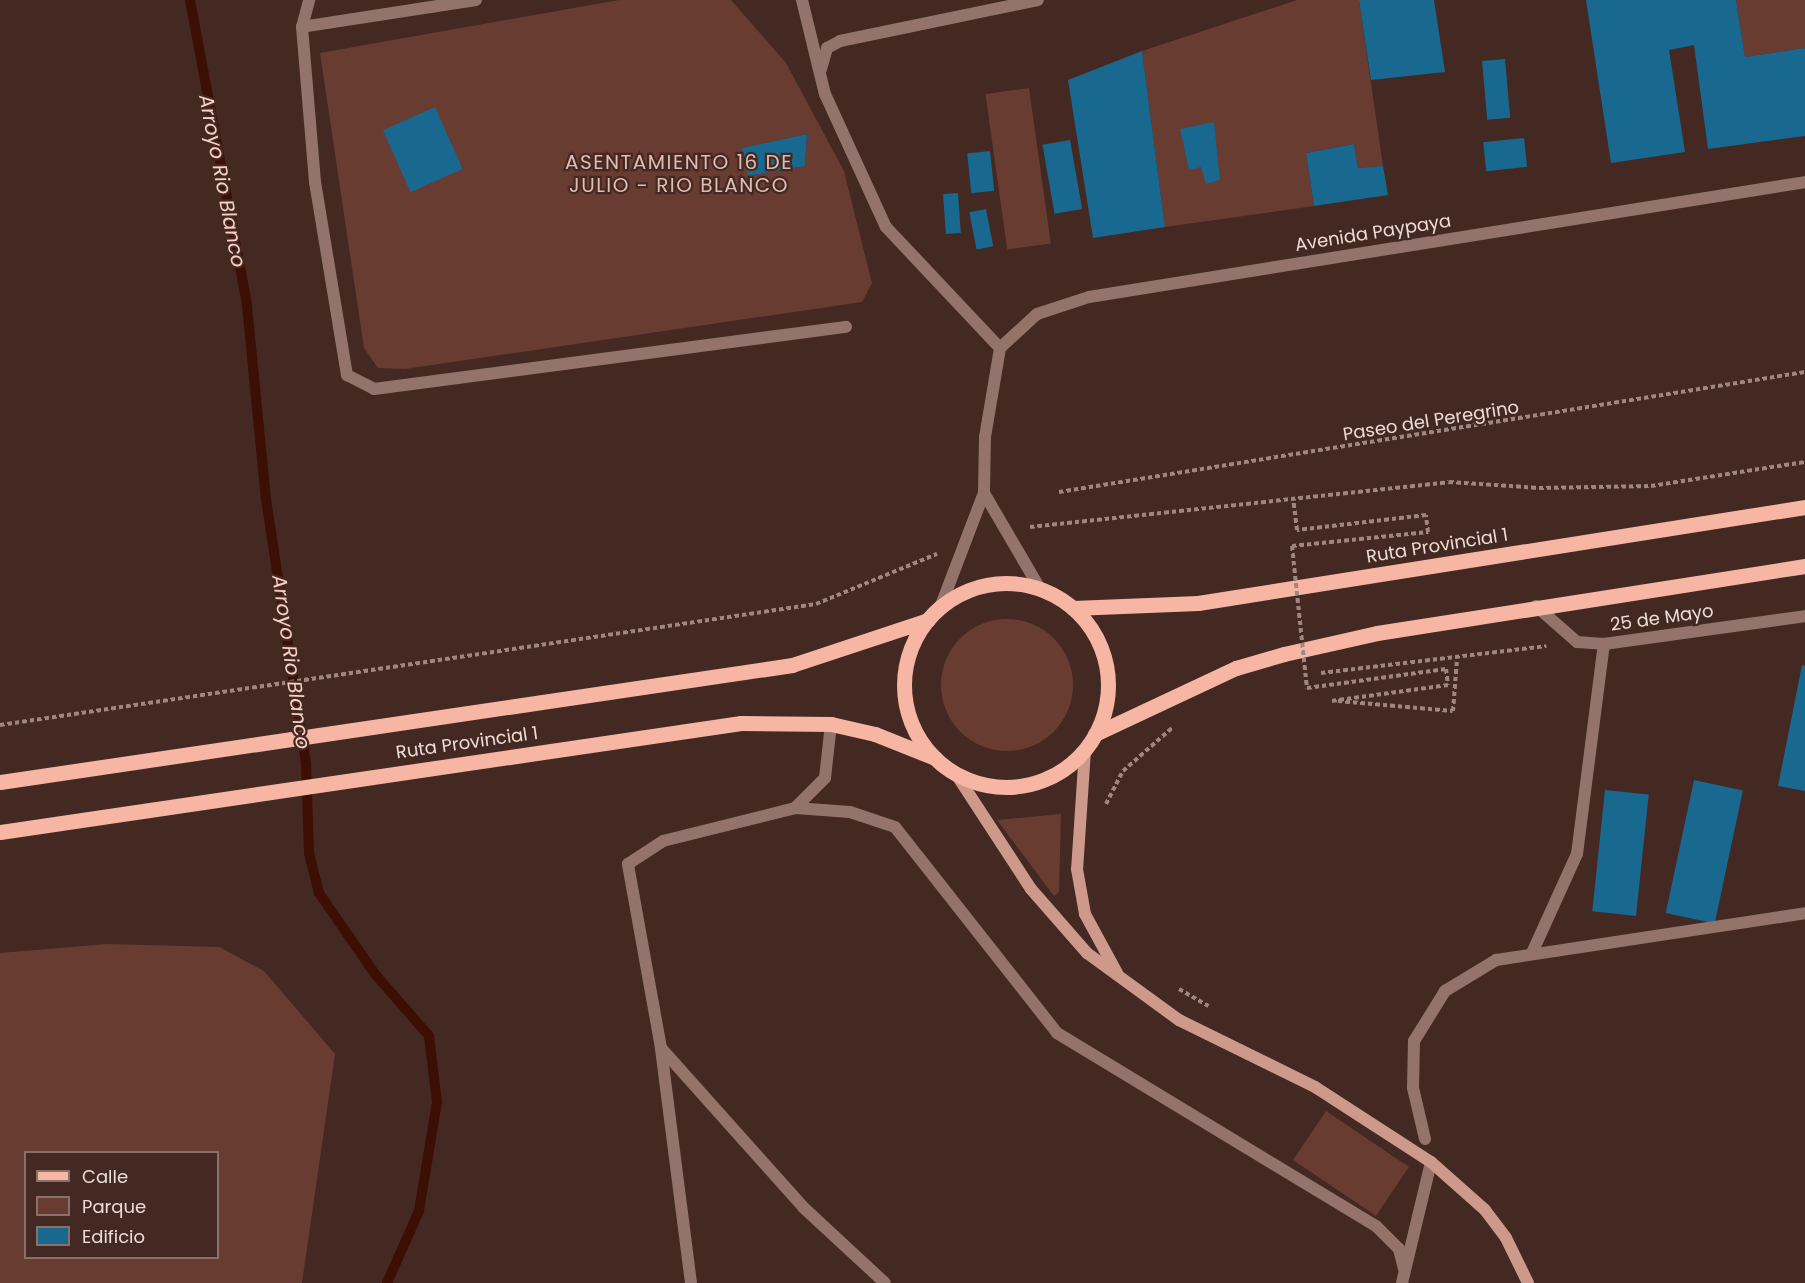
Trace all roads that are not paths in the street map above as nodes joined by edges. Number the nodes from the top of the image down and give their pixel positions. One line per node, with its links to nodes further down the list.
1 (309, 0): 5 (street)
2 (476, 0): 5 (street)
3 (802, 0): 6 (street)
4 (1038, 0): 6 (street)
5 (302, 27): 8 (street)
6 (821, 70): 9 (street)
7 (1805, 182): 9 (street, Avenida Paypaya)
8 (846, 327)
9 (1000, 348): 10 (street)
10 (984, 493): 13 (street); 15 (street)
11 (1805, 507): 16 (main road, Ruta Provincial 1)
12 (1805, 566): 14 (main road)
13 (1040, 589): 15 (main road, Ruta Provincial 1); 16 (main road, Ruta Provincial 1)
14 (1536, 606): 19 (street, 25 de Mayo); 21 (main road)
15 (940, 608): 18 (main road, Ruta Provincial 1)
16 (1074, 608): 21 (main road, Ruta Provincial 1)
17 (1805, 616): 19 (street, 25 de Mayo)
18 (928, 620): 23 (main road, Ruta Provincial 1); 25 (main road, Ruta Provincial 1)
19 (1604, 644): 29 (street)
20 (831, 724): 23 (main road, Ruta Provincial 1); 26 (street); 27 (main road, Ruta Provincial 1)
21 (1095, 734): 22 (main road, Ruta Provincial 1)
22 (1085, 750): 24 (main road, Ruta Provincial 1); 30 (street)
23 (935, 758): 24 (main road, Ruta Provincial 1)
24 (956, 774): 30 (street)
25 (0, 782)
26 (795, 808): 31 (street); 34 (street)
27 (0, 832)
28 (1805, 913): 29 (street)
29 (1532, 954): 32 (street)
30 (1120, 979): 33 (street)
31 (661, 1048): 35 (street); 36 (street)
32 (1425, 1139)
33 (1431, 1162): 34 (street); 38 (street)
34 (1404, 1269): 37 (street)
35 (691, 1283)
36 (885, 1283)
37 (1402, 1283)
38 (1528, 1283)

